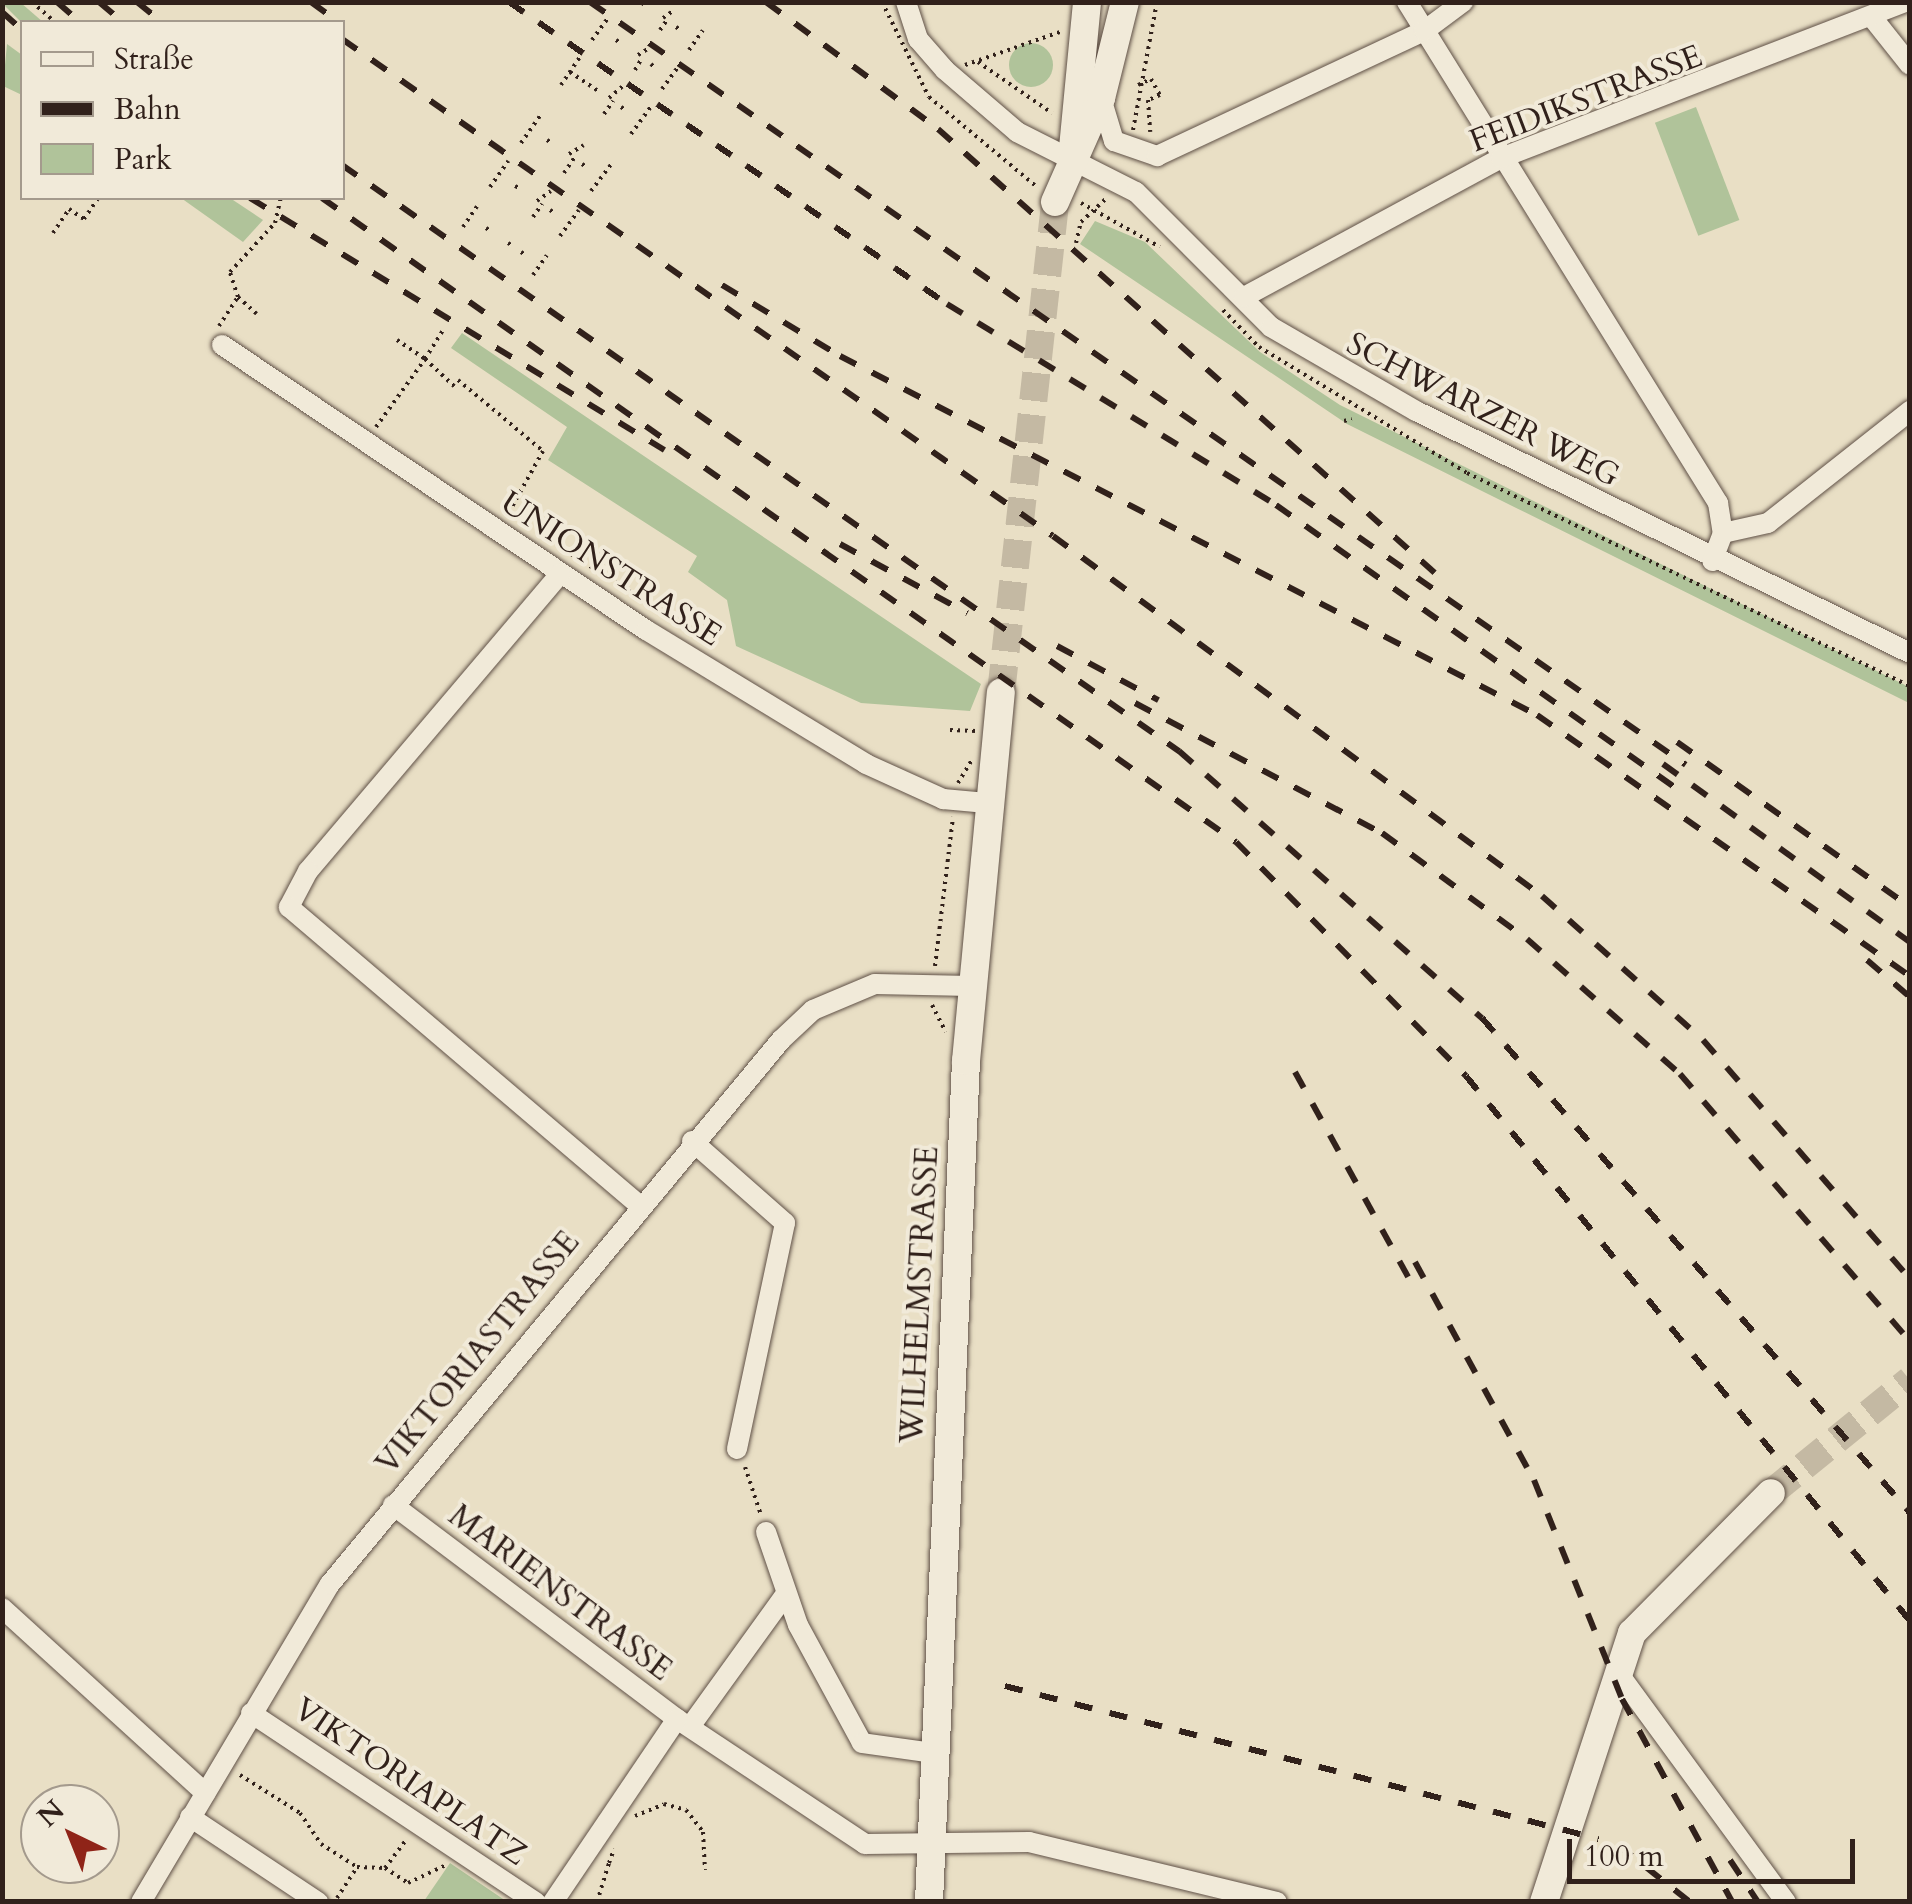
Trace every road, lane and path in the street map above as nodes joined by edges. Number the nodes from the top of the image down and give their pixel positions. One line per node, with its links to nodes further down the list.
1 (32, 2): 12 (path)
2 (882, 2): 65 (path)
3 (906, 2): 29 (street, SCHWARZER WEG)
4 (1125, 2): 38 (main road)
5 (1157, 2): 34 (path)
6 (1407, 2): 17 (street)
7 (1464, 2): 17 (street)
8 (1905, 2): 13 (street, FEIDIKSTRASSE)
9 (674, 10): 15 (path)
10 (1085, 13): 25 (path); 52 (main road)
11 (607, 19): 14 (path)
12 (53, 20)
13 (1875, 21): 26 (street); 53 (street, FEIDIKSTRASSE)
14 (600, 29): 18 (path); 20 (path)
15 (660, 30)
16 (703, 30): 21 (path)
17 (1424, 31): 51 (street); 53 (street)
18 (606, 34)
19 (689, 36): 21 (path)
20 (592, 40)
21 (696, 40): 23 (path)
22 (649, 48): 28 (path)
23 (689, 50)
24 (580, 57): 30 (path)
25 (977, 62): 29 (path); 42 (path)
26 (1910, 66)
27 (677, 68): 32 (path)
28 (635, 70)
29 (944, 70): 52 (street, SCHWARZER WEG)
30 (570, 72): 33 (path); 37 (path)
31 (663, 73): 32 (path)
32 (670, 78): 36 (path)
33 (561, 85)
34 (1138, 85): 45 (path); 45 (path)
35 (623, 86): 41 (path)
36 (662, 89)
37 (600, 92)
38 (1102, 98): 51 (street); 52 (main road)
39 (650, 106): 44 (path)
40 (541, 114): 46 (path)
41 (604, 114)
42 (1052, 114)
43 (634, 116): 44 (path)
44 (641, 120): 48 (path)
45 (1136, 122): 51 (path)
46 (531, 129): 47 (path); 49 (path)
47 (538, 134)
48 (631, 134)
49 (521, 143)
50 (584, 145): 56 (path)
51 (1126, 151)
52 (1073, 154): 61 (street, SCHWARZER WEG); 65 (main road)
53 (1501, 158): 84 (street, FEIDIKSTRASSE); 95 (street)
54 (508, 162): 58 (path)
55 (611, 164): 59 (path)
56 (564, 173)
57 (594, 173): 59 (path)
58 (499, 174): 60 (path); 62 (path)
59 (601, 178): 64 (path)
60 (506, 179)
61 (1114, 179): 78 (path); 84 (street, SCHWARZER WEG)
62 (490, 188)
63 (551, 191): 71 (path)
64 (591, 191)
65 (1046, 195)
66 (97, 200): 76 (path)
67 (281, 200): 83 (path)
68 (477, 206): 70 (path)
69 (578, 210): 74 (path)
70 (470, 216): 73 (path); 75 (path)
71 (532, 217)
72 (562, 218): 74 (path)
73 (477, 221)
74 (569, 223): 77 (path)
75 (463, 227)
76 (53, 233)
77 (560, 236)
78 (1076, 243)
79 (547, 256): 81 (path)
80 (534, 260): 81 (path)
81 (540, 265): 82 (path)
82 (533, 276)
83 (238, 297): 85 (path); 88 (path)
84 (1244, 297): 97 (street, SCHWARZER WEG)
85 (258, 314)
86 (444, 328): 89 (path)
87 (397, 340): 89 (path)
88 (222, 345): 93 (street, UNIONSTRASSE)
89 (425, 359): 93 (path); 94 (path)
90 (1910, 411): 95 (street)
91 (1352, 419): 92 (path)
92 (1344, 420)
93 (364, 442): 98 (street, UNIONSTRASSE)
94 (524, 524)
95 (1722, 533): 97 (street)
96 (558, 545): 99 (path)
97 (1712, 561): 100 (street, SCHWARZER WEG)
98 (560, 574): 102 (street, UNIONSTRASSE); 105 (street)
99 (656, 608)
100 (1910, 654)
101 (1001, 693): 102 (main road, WILHELMSTRASSE)
102 (987, 803): 103 (main road, WILHELMSTRASSE)
103 (971, 986): 104 (street, VIKTORIASTRASSE); 115 (main road, WILHELMSTRASSE)
104 (692, 1141): 105 (street, VIKTORIASTRASSE); 106 (street)
105 (638, 1204): 108 (street, VIKTORIASTRASSE)
106 (738, 1449): 109 (path)
107 (1772, 1493): 112 (main road)
108 (393, 1504): 113 (street, VIKTORIASTRASSE); 114 (street, MARIENSTRASSE)
109 (766, 1532): 110 (street)
110 (785, 1595): 114 (street, MARIENSTRASSE); 115 (street)
111 (2, 1608): 117 (street)
112 (1616, 1670): 138 (main road); 139 (street)
113 (251, 1713): 116 (street, VIKTORIASTRASSE); 120 (street, VIKTORIAPLATZ)
114 (685, 1722): 121 (street, MARIENSTRASSE); 124 (street)
115 (933, 1753): 121 (main road, WILHELMSTRASSE)
116 (222, 1764): 117 (street, VIKTORIASTRASSE); 126 (path)
117 (204, 1792): 118 (street, VIKTORIASTRASSE)
118 (190, 1817): 130 (street, VIKTORIASTRASSE); 131 (street)
119 (630, 1820): 128 (path)
120 (418, 1824): 123 (street, VIKTORIAPLATZ); 127 (path)
121 (930, 1841): 129 (street, MARIENSTRASSE); 136 (main road, WILHELMSTRASSE)
122 (616, 1844): 125 (path)
123 (458, 1850): 127 (path); 133 (street, VIKTORIAPLATZ)
124 (585, 1854): 125 (path); 134 (street)
125 (609, 1863): 135 (path)
126 (356, 1867): 127 (path); 132 (path)
127 (385, 1868)
128 (705, 1870)
129 (1226, 1895): 137 (street, MARIENSTRASSE)
130 (141, 1902)
131 (318, 1902)
132 (334, 1902)
133 (536, 1902)
134 (553, 1902)
135 (597, 1902)
136 (929, 1902)
137 (1278, 1902)
138 (1544, 1902)
139 (1786, 1902)

